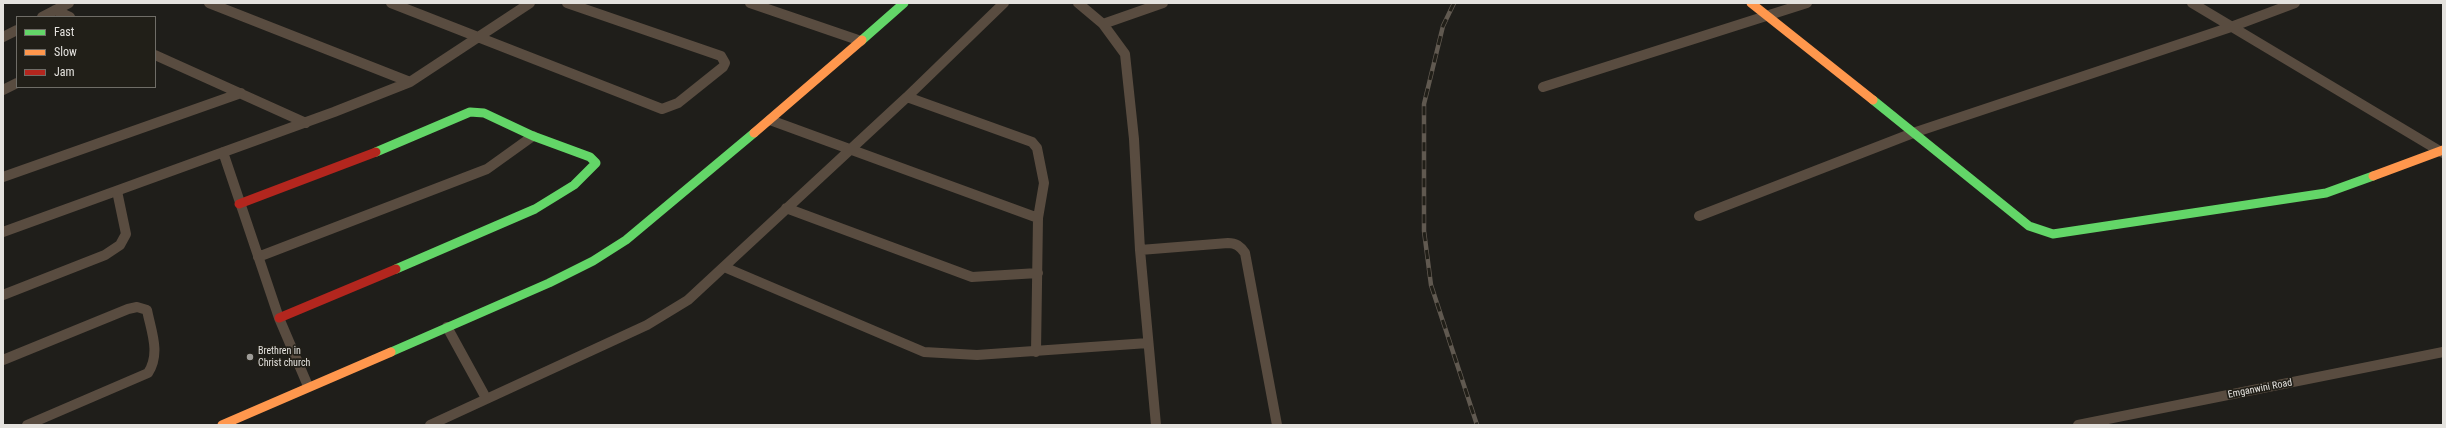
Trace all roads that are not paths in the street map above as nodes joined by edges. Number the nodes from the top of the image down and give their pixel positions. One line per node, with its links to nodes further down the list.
1 (69, 3): 15 (street)
2 (209, 3): 26 (street)
3 (391, 3): 22 (street)
4 (530, 3): 22 (street)
5 (567, 3): 22 (street)
6 (750, 3): 24 (street)
7 (904, 3): 24 (street)
8 (1004, 3): 31 (street)
9 (1078, 3): 19 (street)
10 (1163, 3): 19 (street)
11 (1751, 3): 18 (street)
12 (1807, 3): 18 (street)
13 (2192, 3): 20 (street)
14 (2295, 3): 20 (street)
15 (54, 10): 16 (street); 17 (street)
16 (44, 16)
17 (68, 16)
18 (1766, 16): 28 (street); 34 (street)
19 (1103, 24): 46 (street)
20 (2231, 27): 34 (street); 37 (street)
21 (16, 30): 23 (street)
22 (479, 36): 26 (street)
23 (3, 37)
24 (861, 41): 32 (street)
25 (156, 54): 30 (street)
26 (410, 82): 33 (street)
27 (16, 84): 29 (street)
28 (1543, 87)
29 (3, 90)
30 (241, 93): 33 (street); 39 (street)
31 (907, 97): 36 (street); 44 (street)
32 (770, 120): 36 (street); 52 (street)
33 (306, 122): 38 (street)
34 (1913, 133): 37 (street); 43 (street)
35 (533, 136): 41 (street); 47 (street); 51 (street)
36 (849, 150): 42 (street); 44 (street)
37 (2442, 151)
38 (223, 152): 40 (street); 41 (street)
39 (3, 178)
40 (116, 191): 45 (street); 50 (street)
41 (239, 204): 47 (street)
42 (786, 208): 48 (street); 49 (street)
43 (1699, 216)
44 (1038, 218): 49 (street)
45 (3, 232)
46 (1140, 250): 53 (street); 63 (street)
47 (258, 257): 51 (street)
48 (724, 267): 54 (street); 58 (street)
49 (1038, 273): 54 (street)
50 (3, 295)
51 (279, 318): 57 (street)
52 (447, 327): 57 (street); 58 (street)
53 (1148, 343): 54 (street); 62 (street)
54 (1036, 352)
55 (2443, 352): 64 (street, Emganwini Road)
56 (3, 360): 59 (street)
57 (308, 386): 60 (street)
58 (486, 398): 61 (street)
59 (27, 425)
60 (222, 425)
61 (430, 425)
62 (1156, 425)
63 (1277, 425)
64 (2078, 425)

